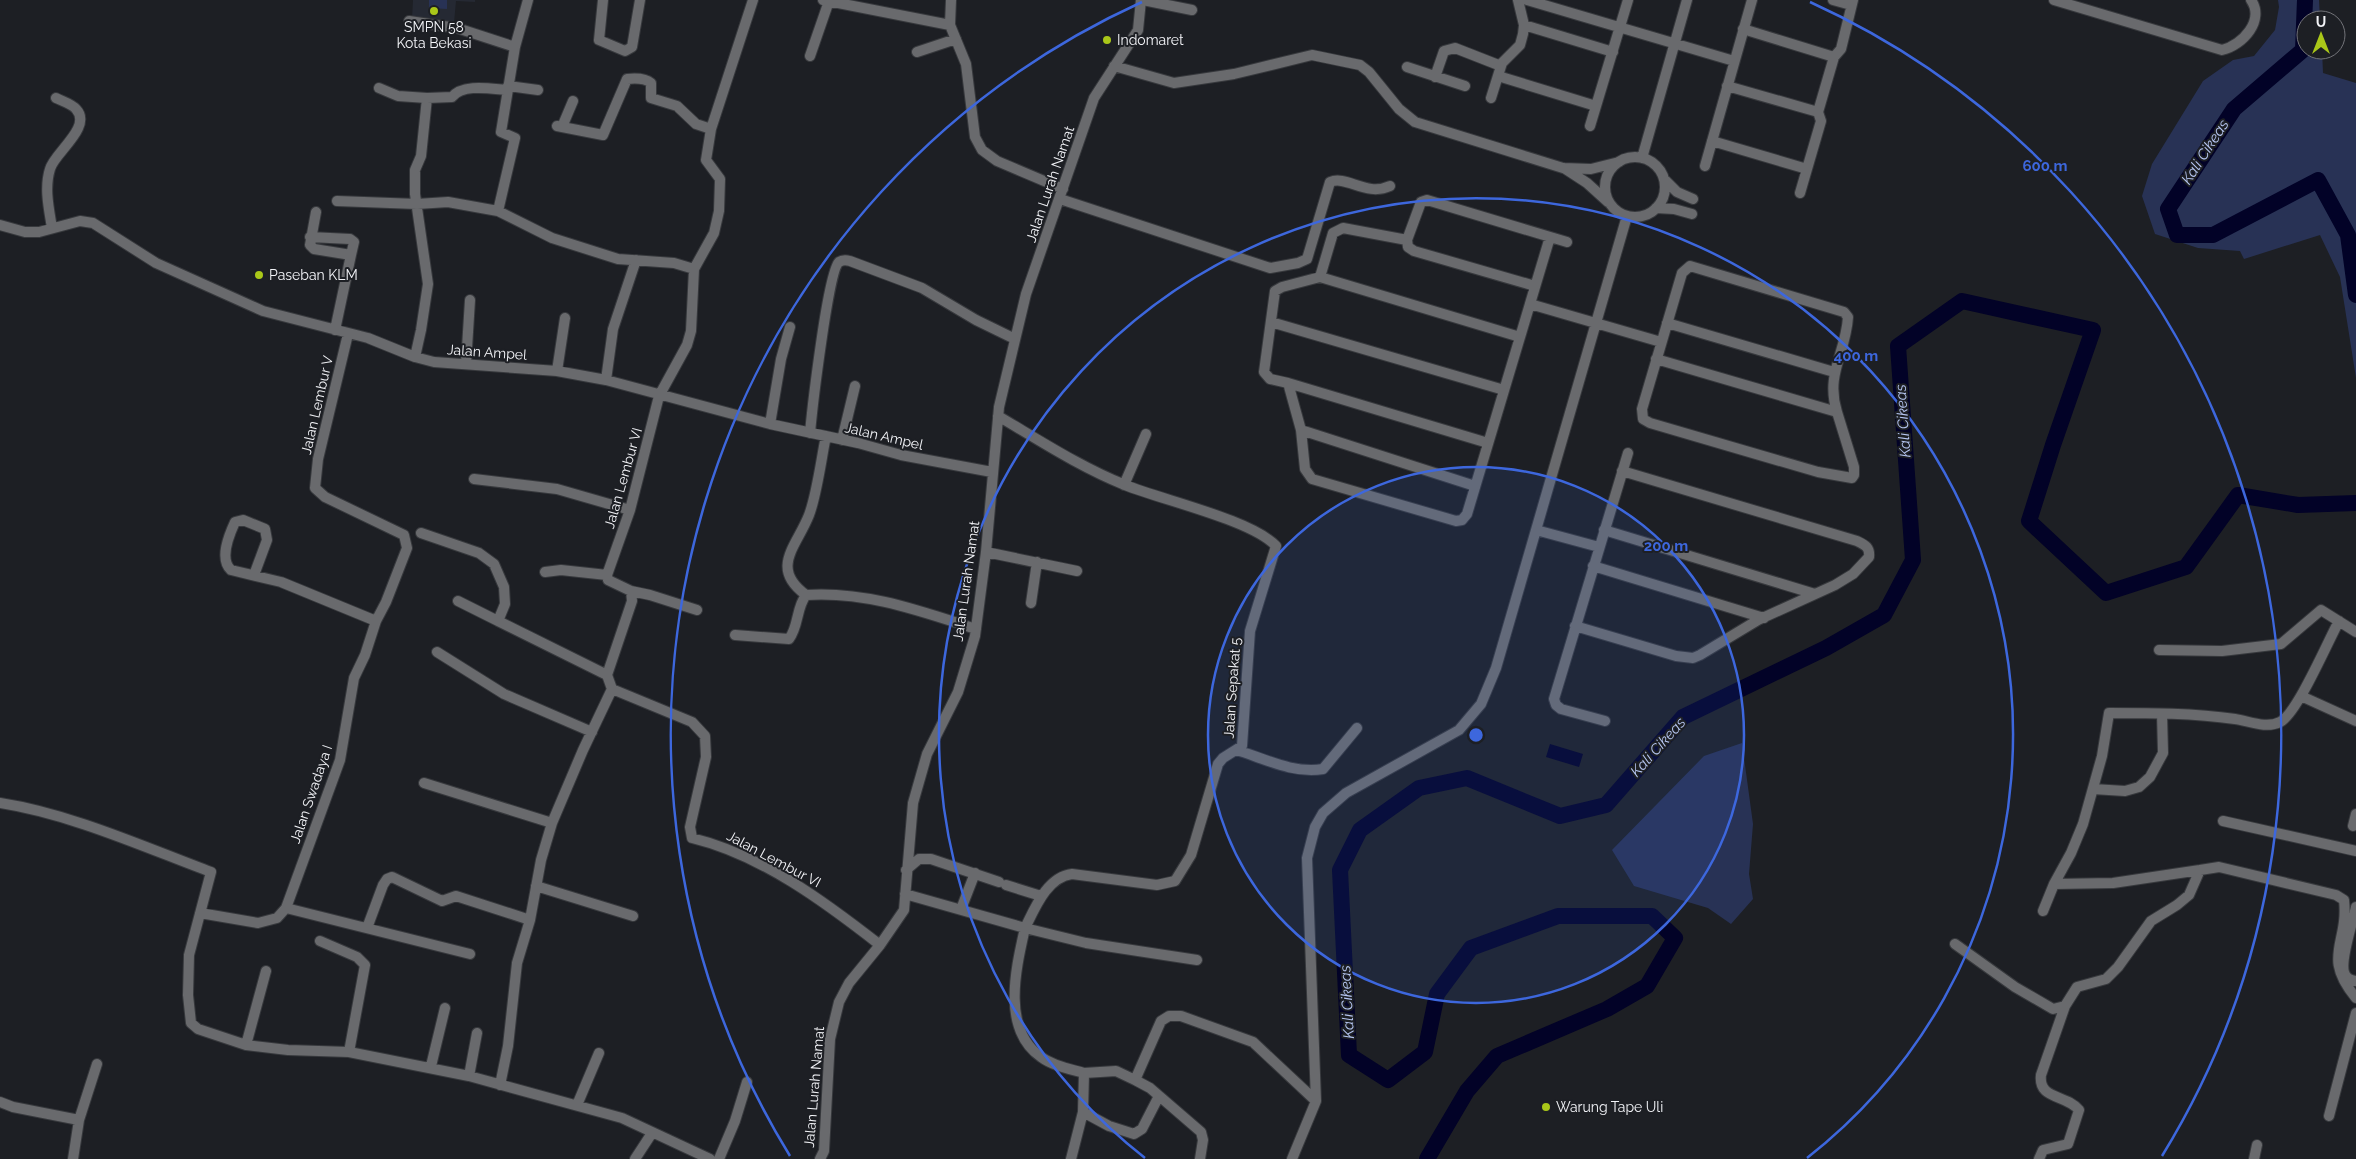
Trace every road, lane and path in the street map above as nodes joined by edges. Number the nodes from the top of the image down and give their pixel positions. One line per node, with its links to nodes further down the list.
1 (528, 0): 26 (street)
2 (603, 0): 3 (street)
3 (640, 0)
4 (753, 0): 48 (street)
5 (826, 0): 20 (street); 29 (street)
6 (951, 0): 20 (street)
7 (1142, 0): 18 (street); 32 (street, Jalan Lurah Namat)
8 (1518, 0): 21 (street)
9 (1527, 0): 22 (street)
10 (1628, 0): 22 (street)
11 (1687, 0): 25 (street)
12 (1752, 0): 23 (street)
13 (1833, 0): 16 (street)
14 (2054, 0): 17 (street)
15 (2251, 0): 17 (street)
16 (1852, 3): 30 (street)
17 (2080, 4)
18 (1192, 10)
19 (409, 21): 26 (street)
20 (950, 25): 24 (street)
21 (1524, 25): 28 (street); 34 (street)
22 (1620, 27): 25 (street); 28 (street)
23 (1743, 30): 30 (street); 31 (street)
24 (956, 39): 27 (street); 58 (street)
25 (1675, 43): 31 (street); 50 (street)
26 (514, 46): 39 (street)
27 (917, 52)
28 (1613, 52): 45 (street)
29 (810, 56)
30 (1834, 57): 46 (street)
31 (1734, 61): 37 (street)
32 (1114, 66): 53 (street); 58 (street, Jalan Lurah Namat)
33 (1406, 68): 35 (street)
34 (1500, 71): 35 (street); 43 (street); 45 (street)
35 (1435, 76): 36 (street)
36 (1465, 86)
37 (1727, 86): 46 (street); 49 (street)
38 (379, 88): 42 (street)
39 (508, 88): 40 (street); 42 (street); 64 (street)
40 (538, 90)
41 (56, 98): 69 (street)
42 (427, 98): 62 (street)
43 (1491, 98)
44 (573, 102): 48 (street)
45 (1596, 106): 47 (street)
46 (1818, 112): 54 (street)
47 (1590, 126)
48 (711, 129): 76 (street)
49 (1712, 141): 52 (street); 54 (street)
50 (1642, 158): 51 (street); 55 (street)
51 (1620, 162): 53 (street); 61 (street)
52 (1705, 166)
53 (1563, 168): 61 (street)
54 (1807, 169): 57 (street)
55 (1664, 179): 59 (street); 63 (street)
56 (1390, 186): 58 (street)
57 (1800, 193)
58 (1061, 194): 89 (street, Jalan Lurah Namat)
59 (1693, 199)
60 (337, 201): 62 (street)
61 (1609, 202): 67 (street)
62 (418, 204): 64 (street); 91 (street)
63 (1656, 208): 66 (street); 67 (street)
64 (498, 211): 75 (street)
65 (316, 212): 70 (street)
66 (1692, 214)
67 (1627, 216): 83 (street)
68 (0, 225): 69 (street, Jalan Ampel)
69 (52, 228): 86 (street, Jalan Ampel)
70 (310, 237): 74 (street); 74 (street)
71 (1550, 237): 72 (street); 73 (street); 78 (street)
72 (1407, 240): 77 (street); 78 (street)
73 (1567, 242)
74 (351, 255): 86 (street)
75 (636, 260): 76 (street); 96 (street)
76 (694, 269): 100 (street, Jalan Lembur VI)
77 (1320, 277): 82 (street); 88 (street)
78 (1535, 286): 80 (street)
79 (470, 300): 93 (street)
80 (1530, 304): 83 (street); 88 (street)
81 (565, 318): 94 (street)
82 (1271, 322): 97 (street); 99 (street)
83 (1595, 322): 90 (street); 118 (street)
84 (1667, 323): 90 (street); 95 (street); 95 (street)
85 (790, 328): 103 (street)
86 (335, 330): 87 (street, Jalan Ampel)
87 (348, 334): 91 (street, Jalan Ampel); 114 (street, Jalan Lembur V)
88 (1520, 337): 99 (street)
89 (1015, 339): 102 (street, Jalan Lurah Namat); 105 (street)
90 (1661, 342): 92 (street)
91 (415, 357): 93 (street, Jalan Ampel)
92 (1656, 359): 101 (street); 101 (street)
93 (466, 364): 94 (street, Jalan Ampel)
94 (556, 371): 96 (street, Jalan Ampel)
95 (1834, 372): 101 (street)
96 (606, 380): 100 (street, Jalan Ampel)
97 (1288, 383): 104 (street); 109 (street)
98 (854, 386): 108 (street)
99 (1504, 390): 109 (street)
100 (660, 396): 103 (street, Jalan Ampel); 117 (street, Jalan Lembur VI)
101 (1837, 412)
102 (998, 416): 112 (street, Jalan Lurah Namat); 115 (street, Jalan Sepakat 5)
103 (770, 424): 105 (street, Jalan Ampel)
104 (1301, 430): 116 (street); 116 (street)
105 (810, 433): 107 (street, Jalan Ampel)
106 (1146, 434): 115 (street)
107 (826, 436): 108 (street, Jalan Ampel); 131 (street)
108 (842, 440): 112 (street, Jalan Ampel)
109 (1488, 443): 116 (street)
110 (1628, 454): 111 (street)
111 (1622, 471): 119 (street); 130 (street)
112 (992, 472): 122 (street, Jalan Lurah Namat)
113 (474, 478): 117 (street)
114 (315, 484): 136 (street, Jalan Swadaya I)
115 (1124, 485): 153 (street, Jalan Sepakat 5)
116 (1475, 486)
117 (630, 510): 128 (street, Jalan Lembur VI)
118 (1536, 530): 121 (street); 201 (street)
119 (1604, 530): 121 (street); 130 (street)
120 (422, 533): 137 (street)
121 (1598, 547): 124 (street)
122 (986, 552): 123 (street); 140 (street, Jalan Lurah Namat)
123 (1037, 562): 125 (street); 133 (street)
124 (1593, 566): 135 (street); 139 (street)
125 (1077, 571)
126 (545, 572): 128 (street)
127 (254, 575): 127 (street); 136 (street)
128 (607, 575): 129 (street)
129 (631, 591): 134 (street); 145 (street)
130 (1814, 594): 135 (street)
131 (806, 595): 140 (street); 142 (street)
132 (458, 601): 137 (street)
133 (1031, 603)
134 (697, 610)
135 (1764, 618): 139 (street)
136 (376, 621): 171 (street, Jalan Swadaya I)
137 (498, 621): 145 (street)
138 (2339, 621): 141 (street); 143 (street); 147 (street)
139 (1575, 626): 149 (street)
140 (976, 629): 162 (street, Jalan Lurah Namat)
141 (2356, 632)
142 (735, 635)
143 (2159, 650)
144 (437, 652): 152 (street)
145 (608, 675): 146 (street)
146 (612, 689): 152 (street); 180 (street, Jalan Lembur VI)
147 (2301, 696): 148 (street); 150 (street)
148 (2162, 714): 155 (street); 155 (street)
149 (1605, 721)
150 (2356, 721)
151 (1357, 728): 153 (street)
152 (592, 732): 159 (street)
153 (1237, 750): 168 (street, Jalan Sepakat 5)
154 (424, 783): 159 (street)
155 (2093, 789): 165 (street)
156 (0, 803): 173 (street)
157 (2356, 814): 160 (street)
158 (2222, 821): 161 (street)
159 (552, 823): 166 (street)
160 (2353, 826)
161 (2356, 851)
162 (906, 870): 164 (street); 167 (street, Jalan Lurah Namat)
163 (2200, 870): 165 (street); 185 (street); 186 (street)
164 (975, 873): 168 (street); 169 (street)
165 (2054, 884): 172 (street)
166 (536, 886): 174 (street); 175 (street)
167 (905, 894): 177 (street); 180 (street, Jalan Lurah Namat)
168 (1041, 896): 177 (street, Jalan Sepakat 5)
169 (963, 904)
170 (2356, 907): 184 (street)
171 (286, 908): 173 (street); 176 (street)
172 (2043, 911)
173 (200, 913): 190 (street)
174 (633, 916)
175 (530, 920): 176 (street); 199 (street)
176 (367, 928): 181 (street)
177 (1025, 928): 182 (street); 195 (street, Jalan Sepakat 5)
178 (320, 941): 191 (street)
179 (1955, 944): 186 (street)
180 (880, 945): 213 (street, Jalan Lurah Namat)
181 (470, 954)
182 (1197, 960)
183 (266, 970): 190 (street)
184 (2356, 981)
185 (2356, 998)
186 (2065, 1006): 217 (street)
187 (445, 1008): 194 (street)
188 (2356, 1013): 205 (street)
189 (477, 1034): 196 (street)
190 (246, 1045): 191 (street)
191 (350, 1052): 194 (street)
192 (599, 1053): 203 (street)
193 (98, 1064): 206 (street)
194 (430, 1066): 196 (street)
195 (1084, 1073): 197 (street, Jalan Sepakat 5); 204 (street)
196 (468, 1076): 199 (street)
197 (1135, 1080): 200 (street, Jalan Sepakat 5); 201 (street)
198 (747, 1082): 212 (street)
199 (500, 1085): 203 (street)
200 (1159, 1096): 204 (street); 215 (street, Jalan Sepakat 5)
201 (1316, 1101): 216 (street)
202 (0, 1102): 206 (street)
203 (578, 1104): 207 (street)
204 (1083, 1112): 214 (street)
205 (2329, 1116)
206 (79, 1120): 209 (street)
207 (652, 1133): 210 (street); 211 (street)
208 (2257, 1145): 218 (street)
209 (74, 1159)
210 (635, 1159)
211 (710, 1159)
212 (719, 1159)
213 (820, 1159)
214 (1071, 1159)
215 (1200, 1159)
216 (1292, 1159)
217 (2039, 1159)
218 (2254, 1159)

